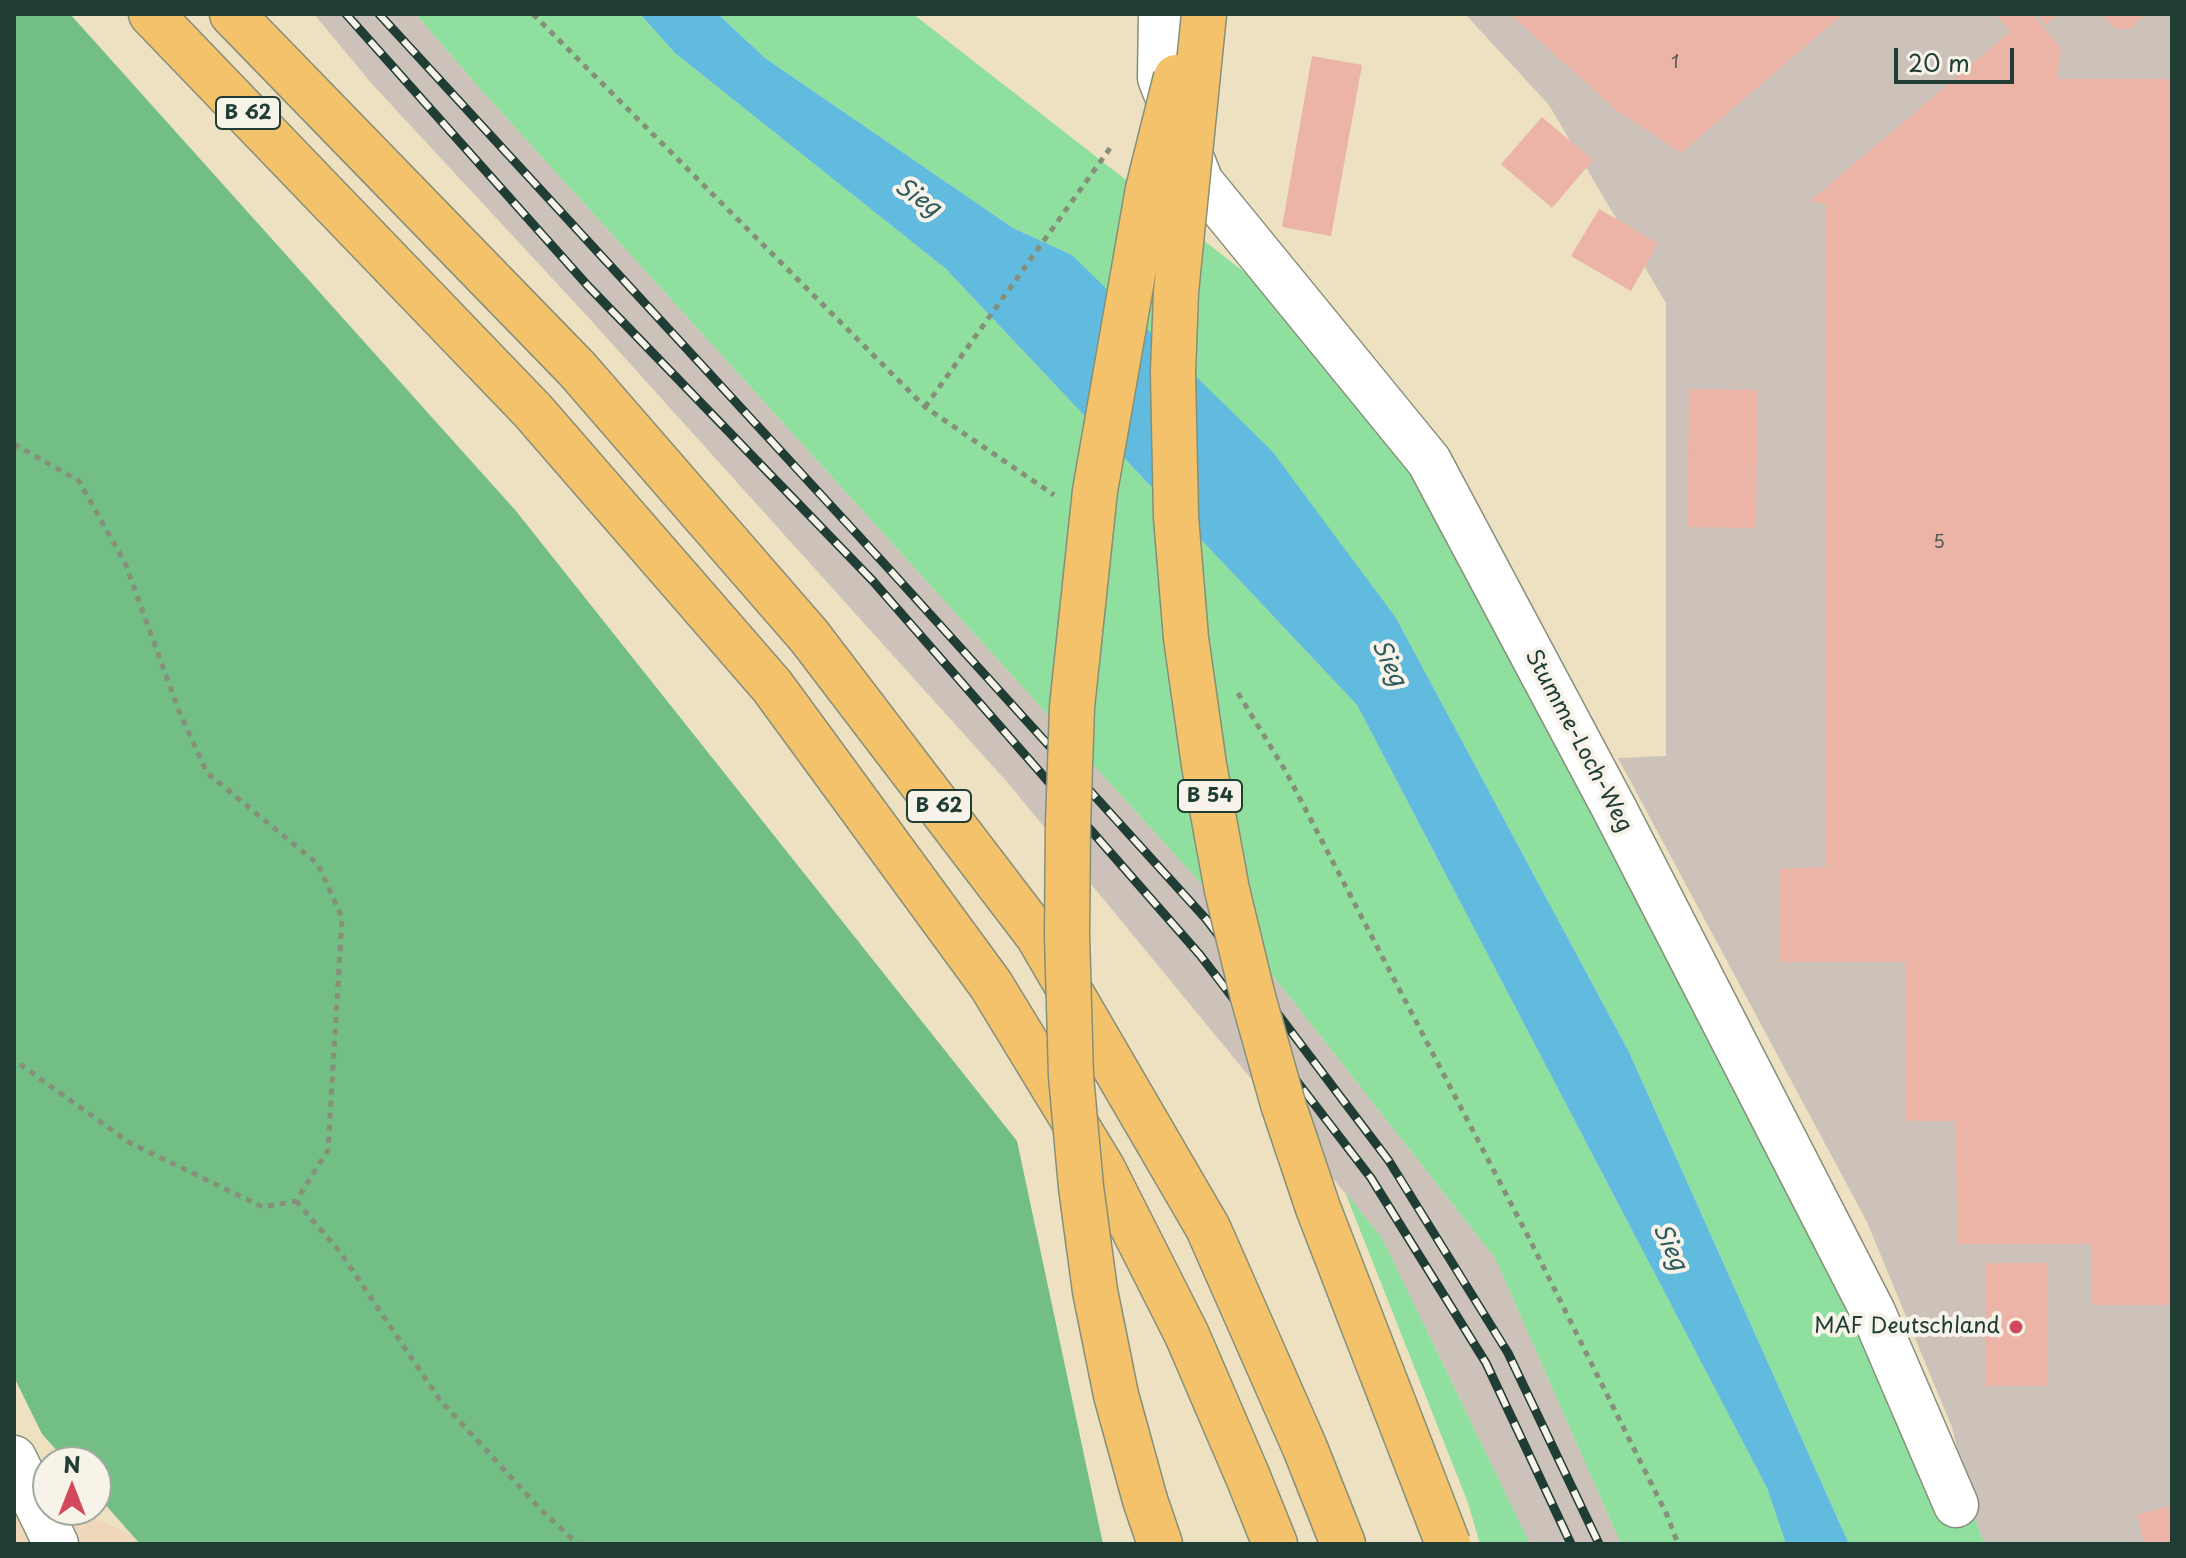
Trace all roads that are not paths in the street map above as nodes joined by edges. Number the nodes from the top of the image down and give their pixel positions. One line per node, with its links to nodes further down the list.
1 (151, 14): 10 (highway, B 62)
2 (232, 14): 11 (highway, B 62)
3 (1161, 14): 7 (street, Stumme-Loch-Weg)
4 (1198, 14): 9 (highway, bridge)
5 (1204, 14): 12 (highway, B 54, bridge)
6 (14, 1458): 8 (street)
7 (1956, 1505)
8 (56, 1544)
9 (1160, 1544)
10 (1275, 1544)
11 (1343, 1544)
12 (1448, 1544)

